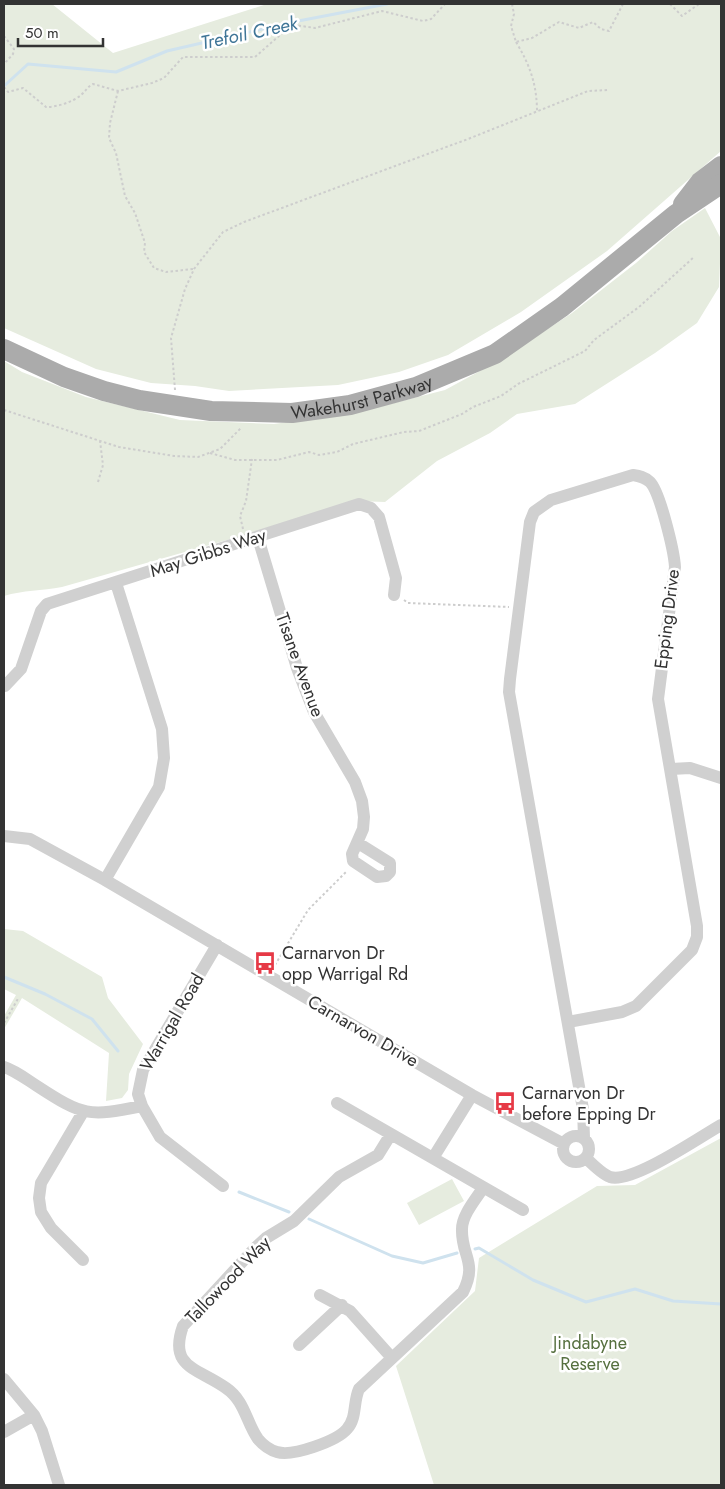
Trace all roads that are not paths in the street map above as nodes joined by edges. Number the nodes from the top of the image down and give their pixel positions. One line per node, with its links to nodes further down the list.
1 (721, 166): 3 (main road, Wakehurst Parkway)
2 (721, 184): 3 (main road, Wakehurst Parkway)
3 (676, 214): 4 (main road, Wakehurst Parkway)
4 (4, 349)
5 (252, 539): 6 (street, May Gibbs Way); 7 (street, May Gibbs Way); 12 (street, Tisane Avenue)
6 (116, 583): 8 (street, May Gibbs Way); 13 (street)
7 (394, 595)
8 (5, 686)
9 (671, 769): 10 (street); 15 (street, Epping Drive); 15 (street, Epping Drive)
10 (721, 778)
11 (4, 836): 13 (street, Carnarvon Drive)
12 (358, 843): 12 (street, Tisane Avenue)
13 (105, 880): 14 (street, Carnarvon Drive)
14 (217, 945): 17 (street, Carnarvon Drive); 19 (street, Warrigal Road)
15 (568, 1022): 23 (street, Epping Drive)
16 (4, 1067): 20 (street)
17 (472, 1095): 24 (street, Carnarvon Drive); 25 (street)
18 (338, 1104): 22 (street)
19 (142, 1106): 20 (street); 27 (street, Warrigal Road)
20 (84, 1112): 30 (street)
21 (721, 1125): 26 (street)
22 (391, 1134): 25 (street); 34 (street, Tallowood Way)
23 (584, 1138): 24 (street); 26 (street)
24 (564, 1144): 26 (street)
25 (433, 1158): 28 (street)
26 (586, 1158)
27 (223, 1186)
28 (483, 1188): 29 (street); 34 (street, Tallowood Way)
29 (523, 1210)
30 (82, 1260)
31 (320, 1295): 32 (street)
32 (342, 1305): 33 (street); 34 (street)
33 (299, 1345)
34 (392, 1358)
35 (4, 1379): 36 (street)
36 (34, 1415): 37 (street); 38 (street)
37 (4, 1432)
38 (59, 1485)

